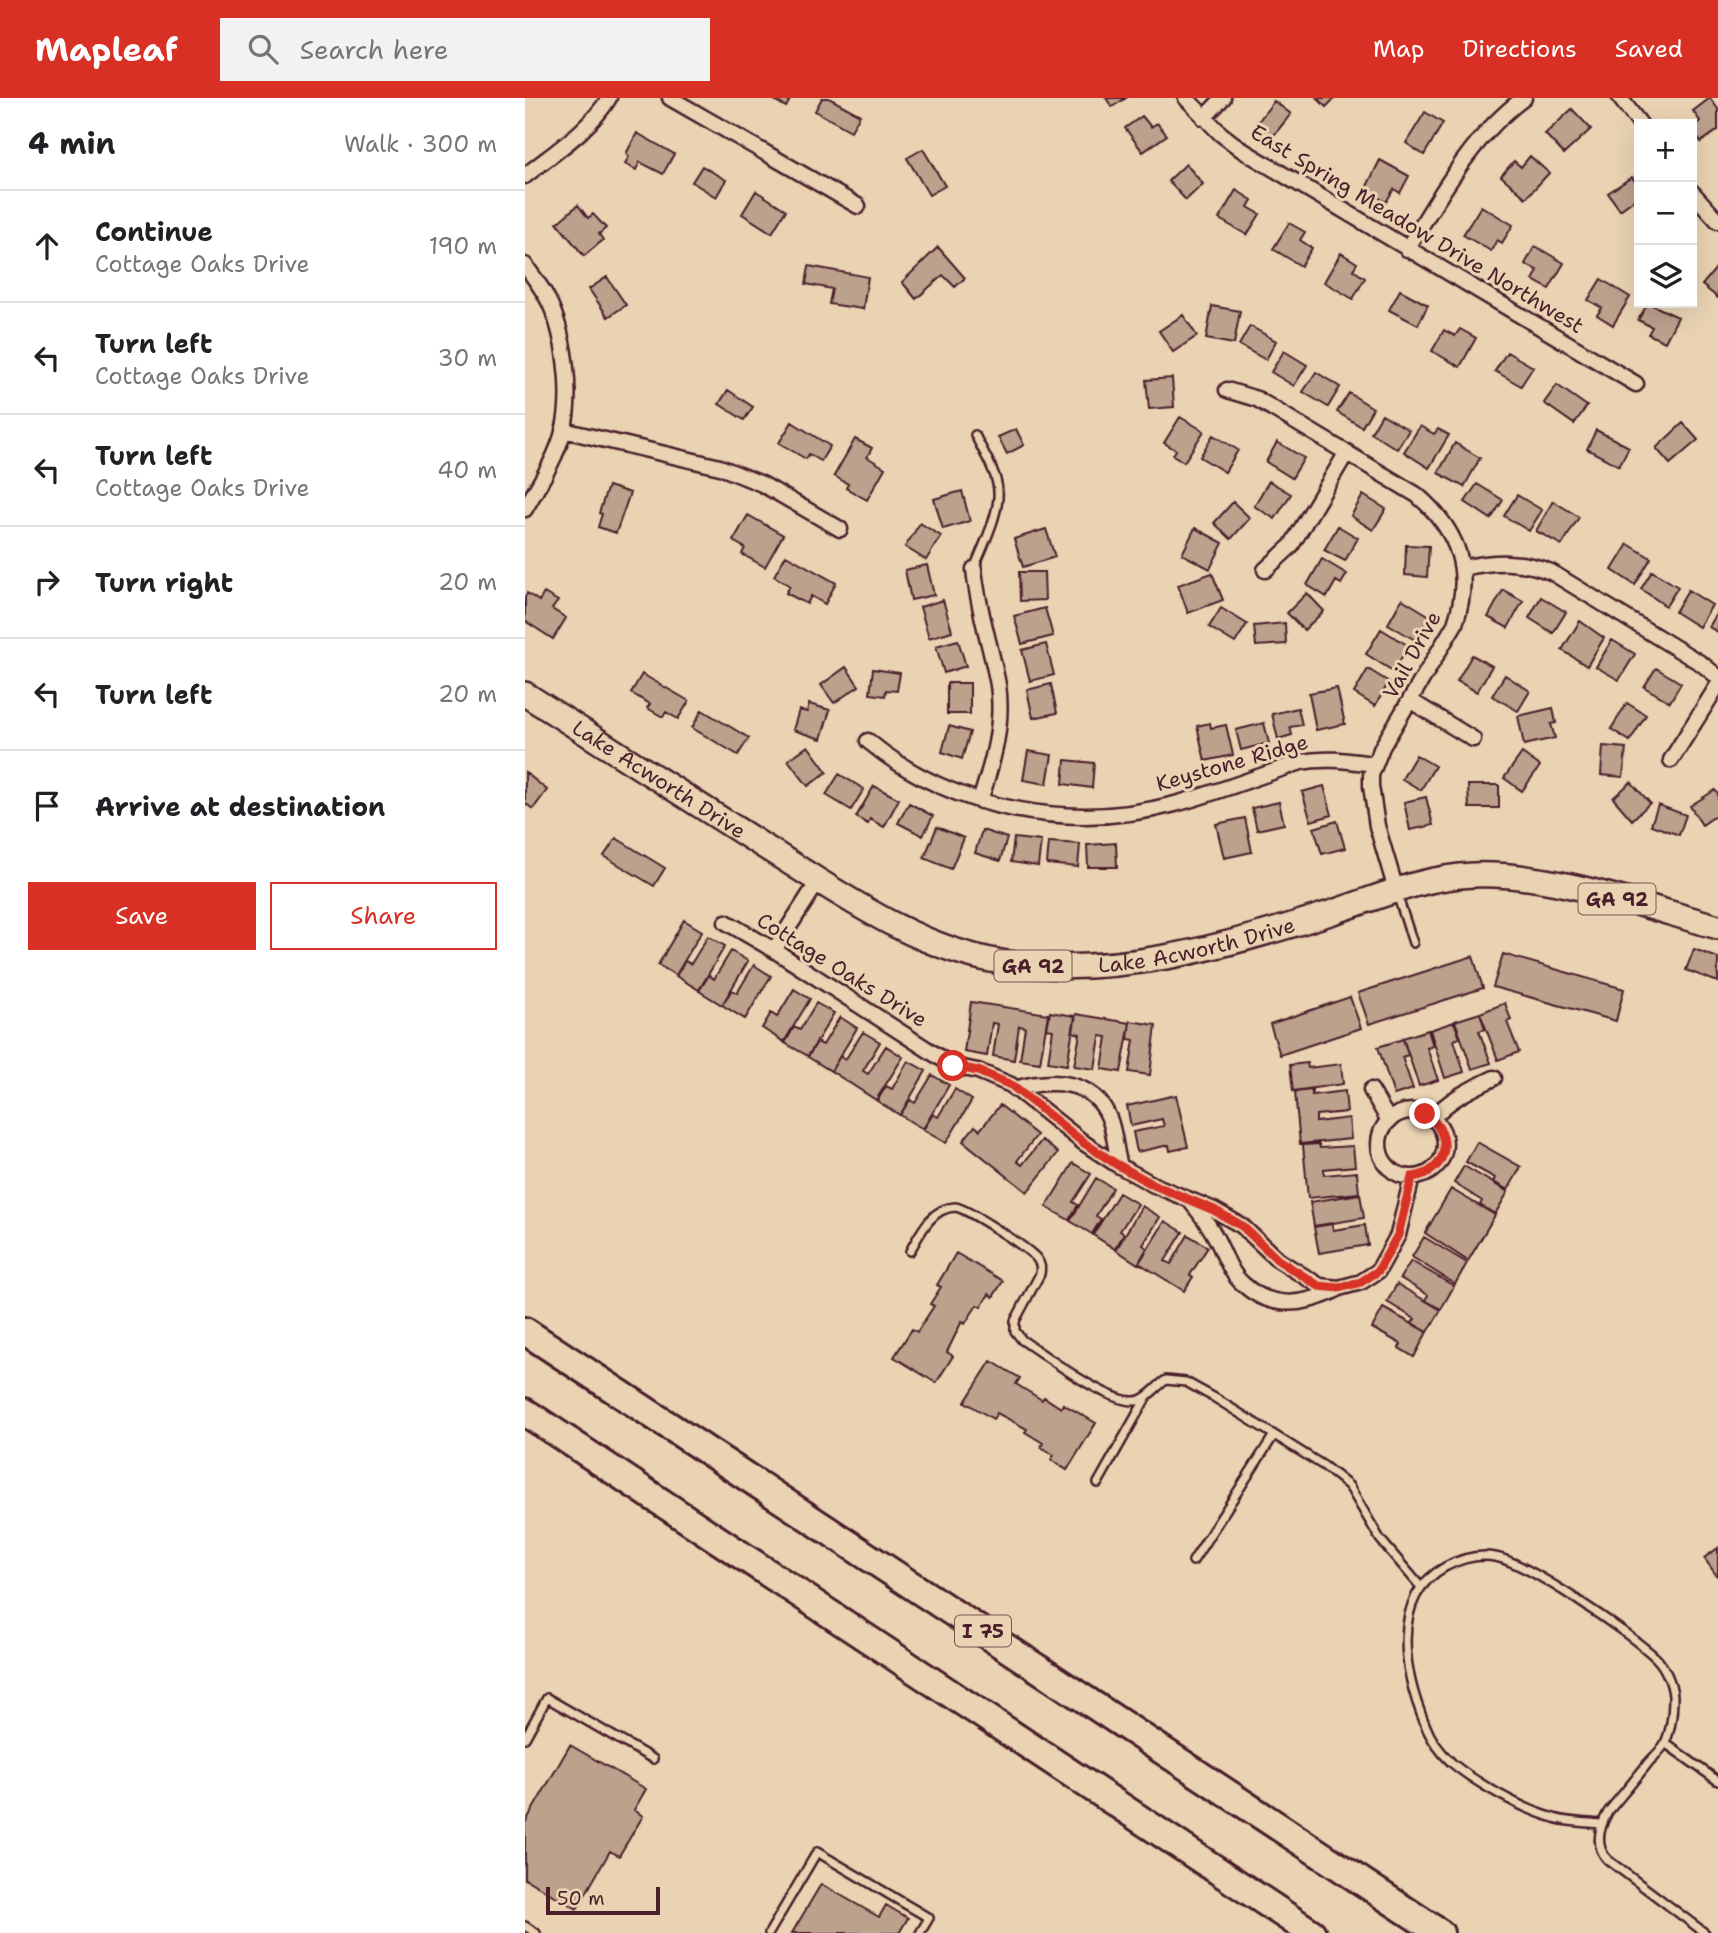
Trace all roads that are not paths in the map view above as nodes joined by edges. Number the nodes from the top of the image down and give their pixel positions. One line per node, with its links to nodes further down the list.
1 (609, 98): 9 (street)
2 (670, 98): 11 (street)
3 (1186, 98): 7 (street, East Spring Meadow Drive Northwest)
4 (1223, 98): 7 (street)
5 (1524, 98): 13 (street)
6 (1621, 98): 8 (street)
7 (1204, 118): 13 (street, East Spring Meadow Drive Northwest)
8 (1636, 119)
9 (525, 176)
10 (1697, 198): 12 (street)
11 (858, 206)
12 (1718, 221)
13 (1407, 249): 15 (street, East Spring Meadow Drive Northwest)
14 (525, 265): 17 (street)
15 (1636, 384)
16 (1227, 390): 19 (street, Vail Drive)
17 (563, 430): 20 (street); 21 (street)
18 (975, 435): 23 (lane)
19 (1347, 452): 22 (street, Vail Drive); 24 (street)
20 (525, 509)
21 (841, 529)
22 (1463, 568): 25 (street); 28 (street, Vail Drive)
23 (974, 569): 33 (street)
24 (1265, 570)
25 (1718, 677)
26 (1718, 685): 31 (street)
27 (525, 694): 34 (main road, Lake Acworth Drive / GA 92)
28 (1411, 701): 29 (street); 32 (street, Vail Drive)
29 (1473, 739)
30 (868, 741): 33 (street, Keystone Ridge)
31 (1671, 760)
32 (1374, 764): 33 (street, Keystone Ridge); 35 (street, Vail Drive)
33 (980, 801)
34 (818, 880): 35 (main road, Lake Acworth Drive / GA 92); 39 (street)
35 (1396, 890): 37 (main road, Lake Acworth Drive / GA 92); 38 (lane)
36 (726, 922): 39 (street, Cottage Oaks Drive)
37 (1718, 927)
38 (1413, 943)
39 (773, 950): 41 (street, Cottage Oaks Drive)
40 (1494, 1078): 43 (street)
41 (1015, 1088): 45 (street, Cottage Oaks Drive); 45 (street)
42 (1371, 1090): 44 (street)
43 (1432, 1119): 44 (street); 46 (street)
44 (1389, 1121): 46 (street)
45 (1119, 1166): 47 (street, Cottage Oaks Drive)
46 (1412, 1177): 49 (street)
47 (1187, 1197): 49 (street, Cottage Oaks Drive); 49 (street)
48 (910, 1251): 51 (lane)
49 (1339, 1288)
50 (525, 1331): 67 (highway, I 75)
51 (1146, 1397): 53 (lane); 54 (lane)
52 (525, 1412): 66 (highway)
53 (1274, 1435): 55 (lane); 56 (lane)
54 (1098, 1483)
55 (1193, 1561)
56 (1420, 1586): 58 (lane); 61 (lane)
57 (525, 1738): 59 (lane)
58 (1665, 1743): 60 (lane); 61 (lane)
59 (653, 1759)
60 (1718, 1781)
61 (1601, 1824): 68 (lane)
62 (525, 1926): 63 (lane)
63 (537, 1933)
64 (769, 1933): 65 (lane)
65 (920, 1933)
66 (1312, 1933)
67 (1440, 1933)
68 (1705, 1933)

